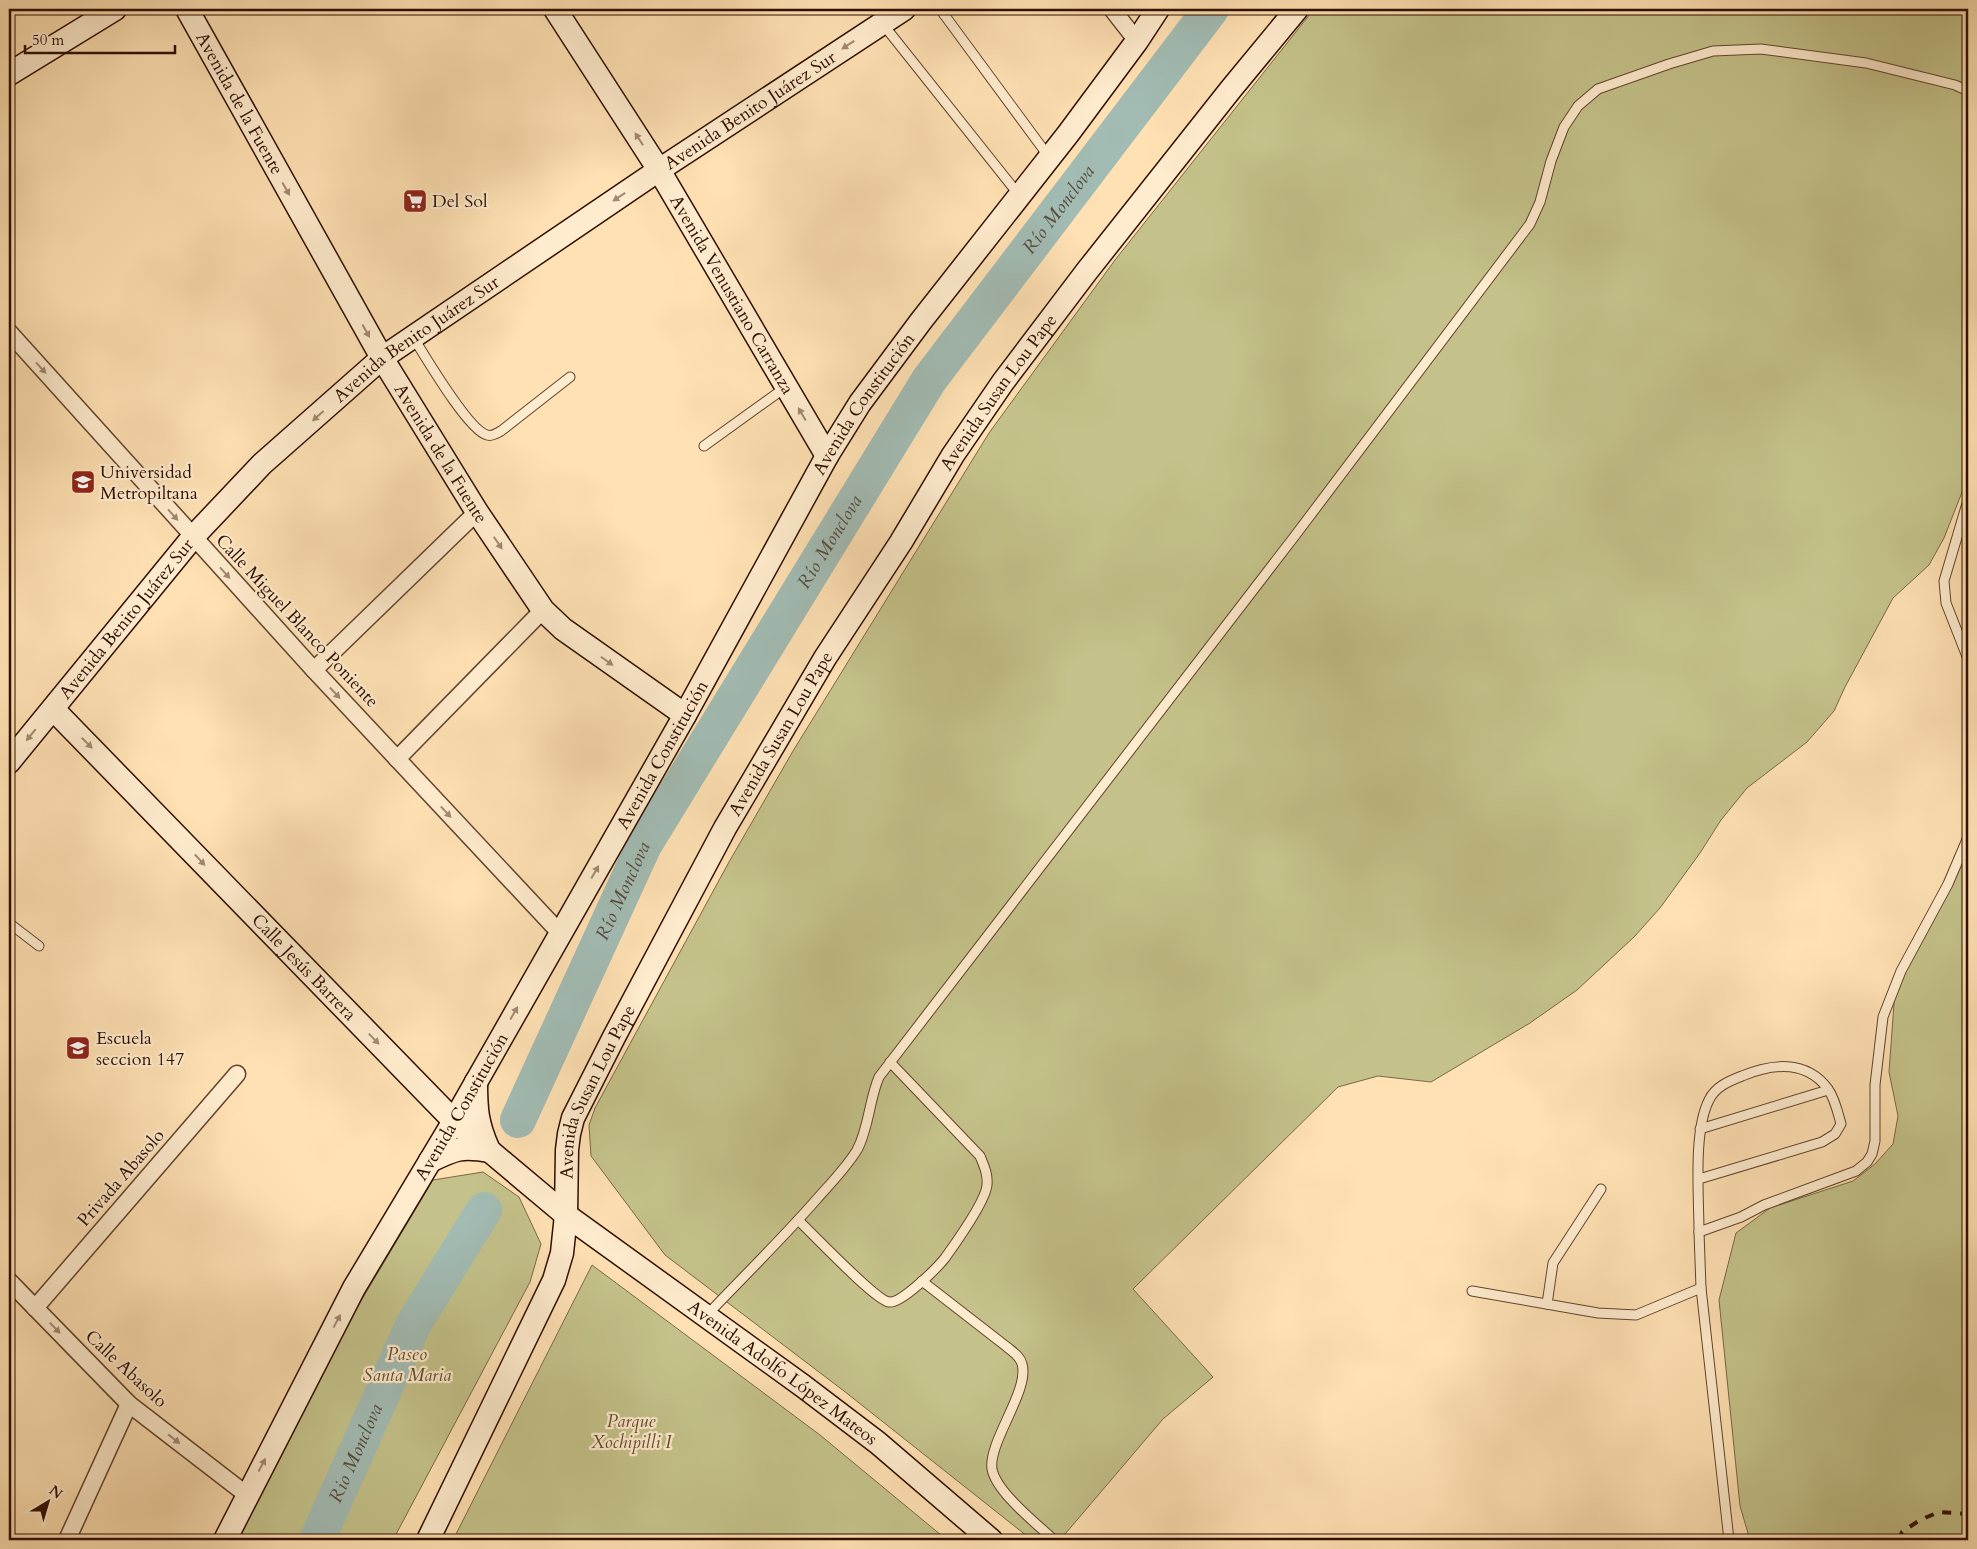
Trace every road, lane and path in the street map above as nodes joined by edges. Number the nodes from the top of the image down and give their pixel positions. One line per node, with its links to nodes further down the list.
1 (115, 9): 11 (street)
2 (187, 9): 18 (street, Avenida de la Fuente, one-way to 18)
3 (556, 9): 14 (street, Avenida Venustiano Carranza, one-way to 3)
4 (904, 9): 9 (street, Avenida Benito Juárez Sur)
5 (940, 9): 13 (lane)
6 (1112, 9): 10 (street)
7 (1158, 9): 10 (street, Avenida Constitución)
8 (1297, 9): 47 (street, Avenida Susan Lou Pape)
9 (882, 23): 14 (street, Avenida Benito Juárez Sur, one-way to 14); 15 (lane)
10 (1137, 41): 13 (street, Avenida Constitución)
11 (9, 74)
12 (1968, 91): 37 (lane)
13 (1049, 157): 15 (street, Avenida Constitución)
14 (659, 170): 17 (street, Avenida Benito Juárez Sur, one-way to 17); 20 (street, Avenida Venustiano Carranza)
15 (1020, 196): 22 (street, Avenida Constitución)
16 (10, 335): 25 (street, Calle Miguel Blanco Poniente, one-way to 25)
17 (413, 337): 18 (street, Avenida Benito Juárez Sur); 19 (lane)
18 (382, 358): 24 (street, Avenida de la Fuente); 25 (street, Avenida Benito Juárez Sur, one-way to 25)
19 (570, 376)
20 (786, 387): 21 (lane); 22 (street, Avenida Venustiano Carranza, one-way to 20)
21 (704, 446)
22 (827, 456): 30 (street, Avenida Constitución)
23 (1968, 500): 27 (lane)
24 (477, 512): 26 (street, Avenida de la Fuente, one-way to 26); 28 (street)
25 (193, 537): 28 (street, Calle Miguel Blanco Poniente, one-way to 28); 29 (street, Avenida Benito Juárez Sur)
26 (543, 610): 30 (street, Avenida de la Fuente, one-way to 30); 31 (street)
27 (1968, 659)
28 (314, 670): 31 (street, Calle Miguel Blanco Poniente, one-way to 31)
29 (53, 709): 32 (street, Avenida Benito Juárez Sur, one-way to 32); 41 (street, Calle Jesús Barrera, one-way to 41)
30 (685, 715): 35 (street, Avenida Constitución, one-way to 30)
31 (397, 759): 35 (street, Calle Miguel Blanco Poniente, one-way to 35)
32 (9, 762)
33 (1968, 837): 49 (lane)
34 (9, 923): 36 (lane)
35 (560, 933): 39 (street, Avenida Constitución, one-way to 35)
36 (39, 946)
37 (890, 1062): 48 (lane); 51 (lane)
38 (236, 1074): 55 (street, Privada Abasolo)
39 (476, 1080): 41 (street, Avenida Constitución); 43 (street)
40 (1828, 1090): 42 (lane); 42 (lane); 45 (lane)
41 (454, 1121): 43 (street, Calle Jesús Barrera); 44 (street, Avenida Constitución)
42 (1700, 1129): 45 (lane)
43 (490, 1151): 44 (street); 47 (street, Calle Jesús Barrera)
44 (430, 1161): 58 (street, Avenida Constitución, one-way to 44)
45 (1699, 1179): 49 (lane)
46 (1601, 1189): 54 (lane)
47 (566, 1215): 56 (street, Avenida Adolfo López Mateos); 61 (street, Avenida Susan Lou Pape)
48 (798, 1220): 51 (lane); 56 (lane)
49 (1700, 1232): 52 (lane)
50 (9, 1281): 55 (street, Calle Abasolo)
51 (922, 1281): 63 (lane)
52 (1701, 1288): 54 (lane); 64 (lane)
53 (1472, 1291): 54 (lane)
54 (1546, 1304)
55 (35, 1308): 57 (street, Calle Abasolo, one-way to 57)
56 (706, 1316): 62 (street, Avenida Adolfo López Mateos)
57 (129, 1404): 58 (street, Calle Abasolo, one-way to 58); 59 (street)
58 (247, 1495): 60 (street, Avenida Constitución)
59 (67, 1540)
60 (225, 1540)
61 (428, 1540)
62 (991, 1540)
63 (1054, 1540)
64 (1729, 1540)

